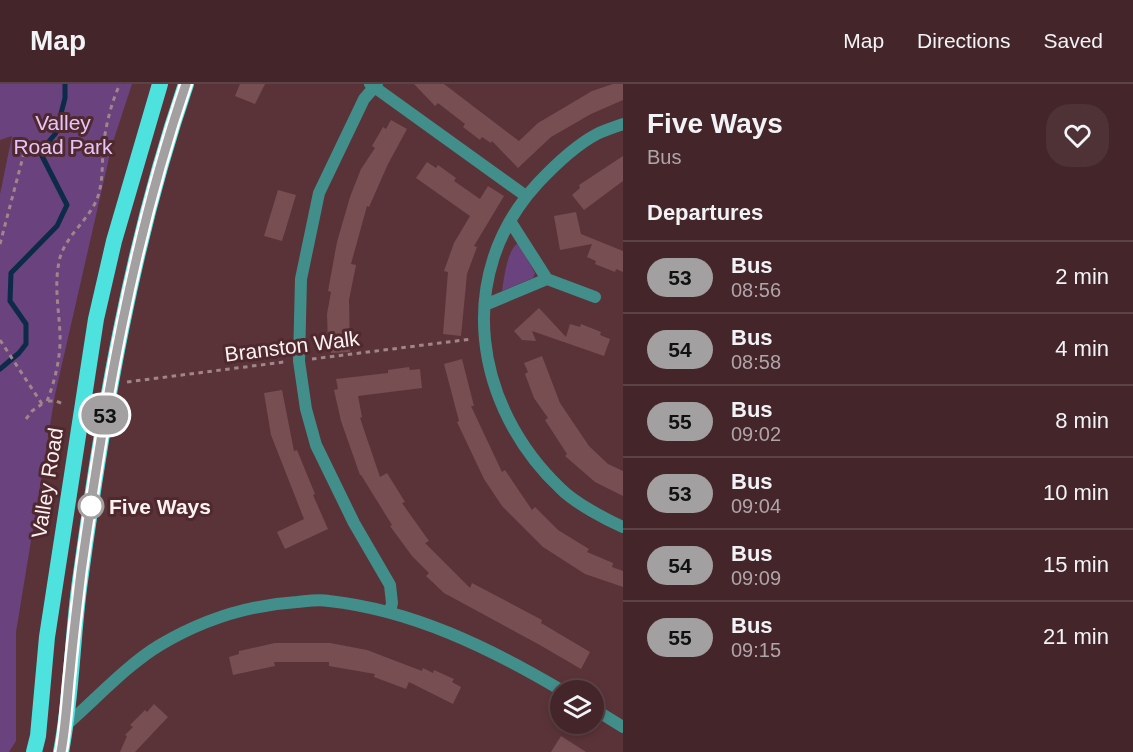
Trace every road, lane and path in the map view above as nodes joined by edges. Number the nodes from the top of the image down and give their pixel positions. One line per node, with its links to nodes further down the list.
1 (120, 84): 17 (path)
2 (160, 84): 27 (highway, Valley Road)
3 (186, 84): 16 (highway)
4 (374, 85): 7 (street); 15 (street)
5 (623, 124): 7 (street)
6 (24, 153): 9 (path)
7 (526, 196): 8 (street)
8 (510, 221): 10 (street); 12 (street)
9 (0, 244)
10 (547, 279): 11 (street); 12 (street)
11 (595, 297)
12 (485, 305): 13 (street)
13 (484, 338): 15 (path, Branston Walk); 21 (street)
14 (0, 340): 18 (path)
15 (299, 361): 16 (path, Branston Walk); 22 (street)
16 (108, 395): 25 (highway)
17 (47, 401): 18 (path); 19 (path)
18 (42, 404): 20 (path)
19 (63, 404)
20 (26, 419)
21 (623, 527)
22 (390, 612): 23 (street); 25 (street)
23 (550, 684)
24 (604, 716): 26 (street)
25 (66, 725): 28 (highway)
26 (623, 728)
27 (34, 752)
28 (61, 752)

